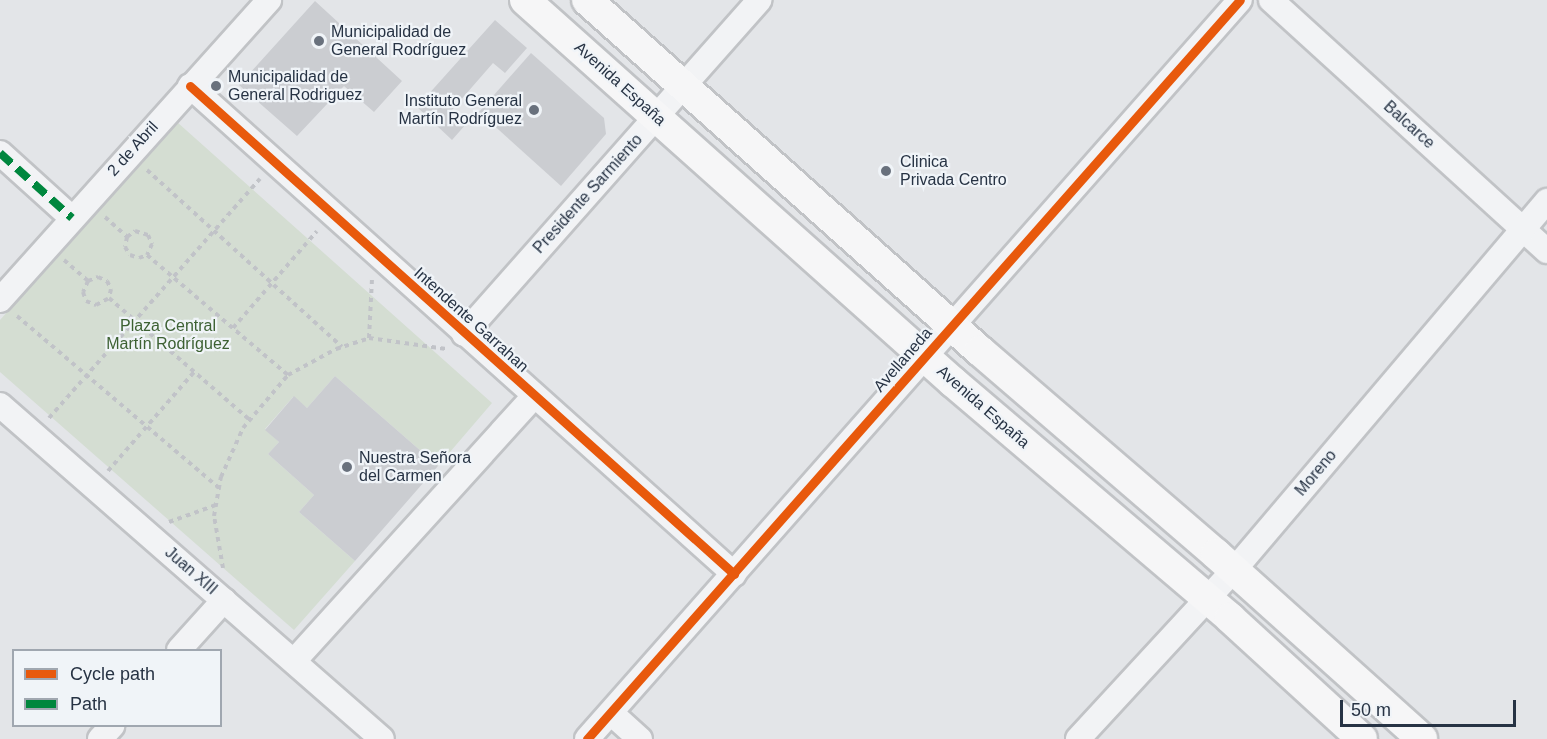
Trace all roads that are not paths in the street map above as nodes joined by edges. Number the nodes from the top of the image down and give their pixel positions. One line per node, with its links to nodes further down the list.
1 (269, 0): 7 (street, 2 de Abril)
2 (525, 0): 9 (main road, Avenida España)
3 (587, 0): 8 (main road)
4 (760, 0): 8 (street, Presidente Sarmiento)
5 (1240, 0): 16 (street, Avellaneda)
6 (1271, 0): 13 (street, Balcarce)
7 (190, 86): 12 (street, 2 de Abril); 17 (street, Intendente Garrahan)
8 (684, 87): 9 (street, Presidente Sarmiento); 16 (main road)
9 (657, 117): 17 (street, Presidente Sarmiento); 18 (main road, Avenida España)
10 (0, 153): 12 (street)
11 (1547, 201): 13 (street, Moreno)
12 (79, 210): 15 (street, 2 de Abril)
13 (1522, 229): 14 (street, Balcarce); 21 (street, Moreno)
14 (1547, 251)
15 (4, 305)
16 (952, 326): 18 (street, Avellaneda); 21 (main road)
17 (464, 334): 19 (street, Intendente Garrahan)
18 (926, 357): 22 (street, Avellaneda); 24 (main road, Avenida España)
19 (534, 396): 22 (street, Intendente Garrahan); 26 (street)
20 (0, 405): 23 (street, Juan XIII)
21 (1234, 570): 24 (street, Moreno); 35 (main road)
22 (734, 574): 27 (street, Avellaneda)
23 (224, 600): 25 (street); 26 (street, Juan XIII)
24 (1208, 600): 33 (street, Moreno); 34 (main road, Avenida España)
25 (181, 649)
26 (294, 661): 30 (street, Juan XIII)
27 (610, 713): 31 (street, Avellaneda); 32 (street)
28 (111, 727): 29 (street)
29 (100, 739)
30 (382, 739)
31 (587, 739)
32 (640, 739)
33 (1078, 739)
34 (1362, 739)
35 (1422, 739)

